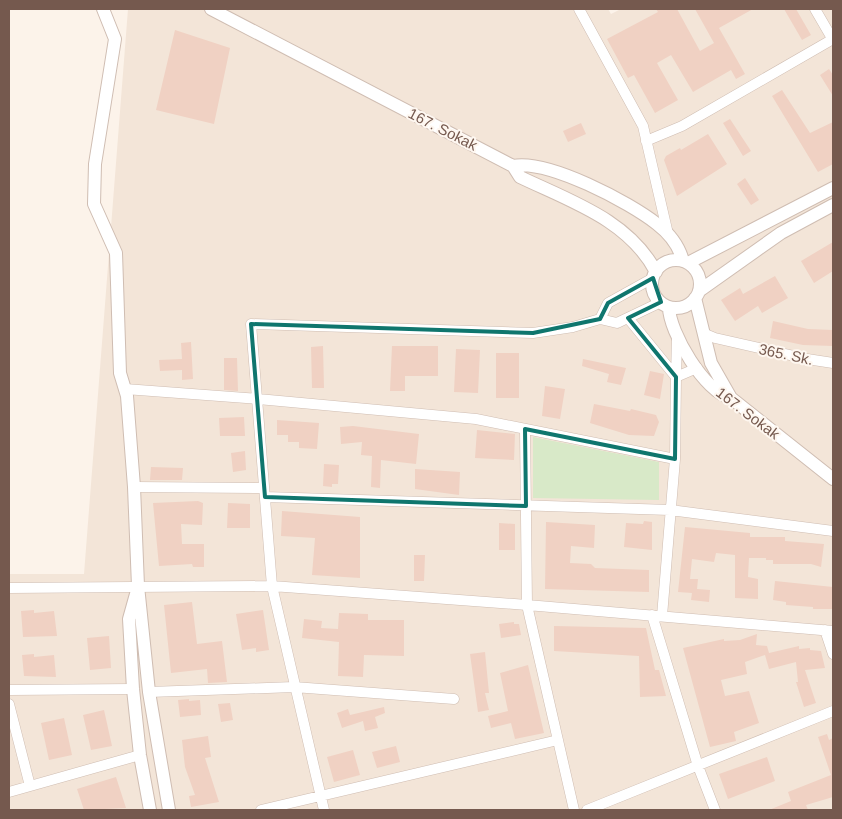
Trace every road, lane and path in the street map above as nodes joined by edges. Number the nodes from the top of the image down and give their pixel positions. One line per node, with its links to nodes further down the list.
1 (103, 9): 22 (street)
2 (211, 9): 7 (street, 167. Sokak)
3 (579, 9): 6 (street)
4 (815, 9): 5 (street)
5 (833, 39): 6 (street)
6 (646, 141): 10 (street)
7 (513, 166): 10 (street); 12 (street, 167. Sokak)
8 (833, 188): 11 (street)
9 (833, 205): 13 (street)
10 (668, 234): 11 (street)
11 (685, 262): 12 (street); 13 (street)
12 (654, 275): 14 (street); 16 (street)
13 (697, 294): 14 (street); 17 (street)
14 (665, 305): 15 (street); 18 (street, 167. Sokak)
15 (628, 318): 16 (street); 21 (street)
16 (600, 319): 24 (street)
17 (703, 333): 19 (street, 365. Sk.); 23 (street)
18 (677, 337): 20 (street, 167. Sokak); 21 (street)
19 (833, 363)
20 (697, 368): 21 (street); 23 (street, 167. Sokak)
21 (676, 377): 26 (street)
22 (125, 389): 24 (street); 28 (street)
23 (731, 398): 27 (street, 167. Sokak)
24 (258, 399): 25 (street); 29 (street)
25 (525, 429): 26 (street); 30 (street)
26 (675, 459): 31 (street)
27 (833, 479)
28 (134, 487): 29 (street); 33 (street)
29 (264, 492): 30 (street); 34 (street)
30 (526, 506): 31 (street); 36 (street)
31 (670, 510): 32 (street); 37 (street)
32 (833, 531)
33 (138, 586): 34 (street); 35 (street); 42 (street); 43 (street)
34 (272, 586): 36 (street); 40 (street)
35 (9, 588)
36 (527, 605): 37 (street); 47 (street)
37 (657, 616): 38 (street); 49 (street)
38 (829, 630): 39 (street)
39 (833, 654)
40 (294, 687): 43 (street); 44 (street); 52 (street)
41 (9, 690): 42 (street)
42 (133, 690): 48 (street)
43 (149, 692): 54 (street)
44 (454, 699)
45 (9, 704): 50 (street)
46 (833, 711): 49 (street)
47 (558, 740): 52 (street); 57 (street)
48 (140, 755): 50 (street); 53 (street)
49 (698, 766): 58 (street); 59 (street)
50 (30, 786): 51 (street)
51 (9, 792)
52 (320, 795): 55 (street); 56 (street)
53 (150, 810)
54 (169, 810)
55 (261, 810)
56 (324, 810)
57 (574, 810)
58 (587, 810)
59 (715, 810)

